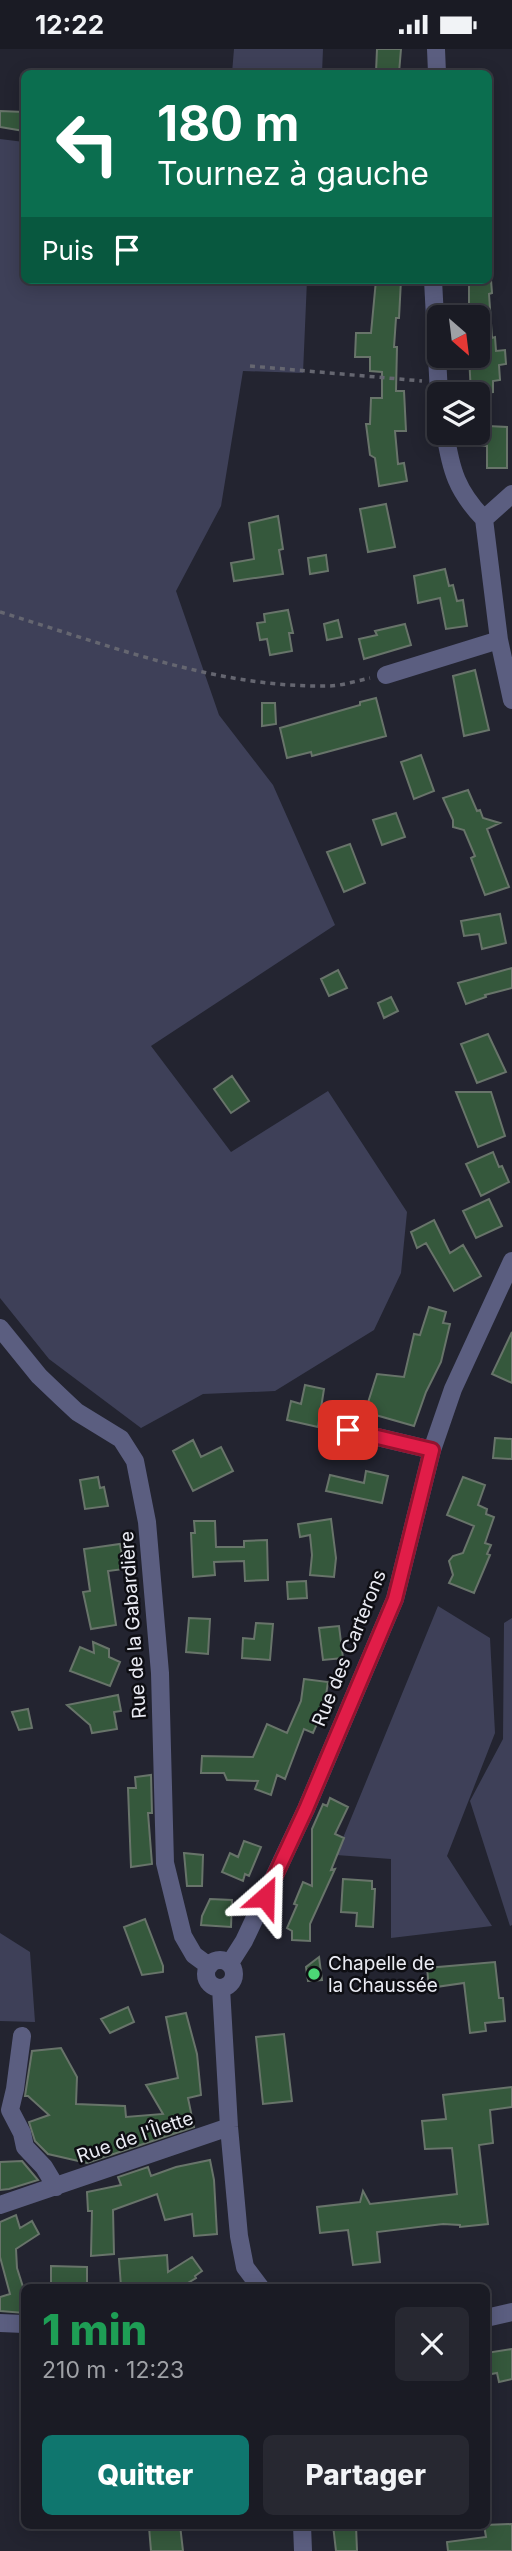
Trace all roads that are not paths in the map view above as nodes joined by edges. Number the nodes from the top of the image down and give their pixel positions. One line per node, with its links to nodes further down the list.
1 (436, 49): 2 (street)
2 (436, 70)
3 (433, 284): 4 (street)
4 (439, 382)
5 (448, 445): 7 (street)
6 (512, 494): 7 (street)
7 (484, 519): 8 (street)
8 (499, 640): 9 (street); 10 (street)
9 (386, 675)
10 (512, 701)
11 (512, 1261): 14 (street, Rue des Carterons)
12 (0, 1328): 16 (street, Rue de la Gabardière)
13 (348, 1430): 14 (street)
14 (432, 1450): 15 (street, Rue des Carterons)
15 (230, 1963): 16 (street); 17 (street)
16 (209, 1966): 17 (street)
17 (221, 1988): 19 (street)
18 (22, 2036): 20 (street)
19 (229, 2127): 20 (street, Rue de l'Îlette); 22 (street)
20 (56, 2187): 21 (street, Rue de l'Îlette)
21 (0, 2205)
22 (258, 2284)
23 (512, 2312): 24 (street)
24 (490, 2317)
25 (0, 2323): 26 (street)
26 (21, 2325)
27 (302, 2529): 28 (street)
28 (303, 2551)

